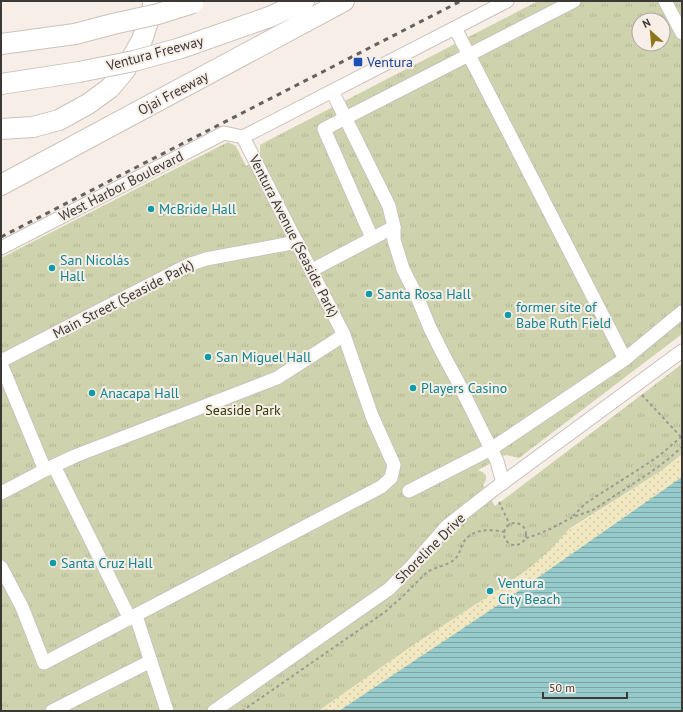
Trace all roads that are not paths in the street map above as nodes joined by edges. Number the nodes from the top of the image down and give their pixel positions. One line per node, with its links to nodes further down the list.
1 (153, 1): 15 (highway)
2 (304, 1): 12 (highway, Ventura Freeway, bridge)
3 (344, 1): 17 (highway, Ojai Freeway)
4 (507, 1): 8 (street)
5 (574, 1): 11 (street)
6 (665, 1): 9 (street)
7 (196, 2): 10 (highway, bridge)
8 (455, 28): 11 (street); 13 (street)
9 (682, 33)
10 (1, 44)
11 (468, 54): 14 (street); 26 (street)
12 (1, 84)
13 (332, 91): 14 (street); 16 (street)
14 (345, 117): 18 (street); 19 (street)
15 (1, 129)
16 (243, 137): 20 (street, Ventura Avenue (Seaside Park)); 21 (street, West Harbor Boulevard)
17 (1, 185)
18 (394, 227): 19 (street); 29 (street)
19 (372, 238): 22 (street)
20 (297, 242): 22 (street, Ventura Avenue (Seaside Park)); 27 (street, Main Street (Seaside Park))
21 (1, 248)
22 (312, 270): 24 (street, Ventura Avenue (Seaside Park))
23 (682, 312): 26 (street)
24 (344, 335): 30 (street); 35 (street, Ventura Avenue (Seaside Park))
25 (682, 351): 31 (street, Shoreline Drive)
26 (625, 359): 29 (street)
27 (1, 361)
28 (1, 364): 30 (street)
29 (491, 449): 31 (street); 32 (street)
30 (49, 468): 33 (street); 35 (street)
31 (502, 483): 39 (street, Shoreline Drive)
32 (409, 491)
33 (1, 493)
34 (1, 567): 35 (street, Ventura Avenue (Seaside Park))
35 (133, 617): 36 (street)
36 (151, 661): 37 (street); 38 (street)
37 (52, 711)
38 (167, 711)
39 (214, 711)

